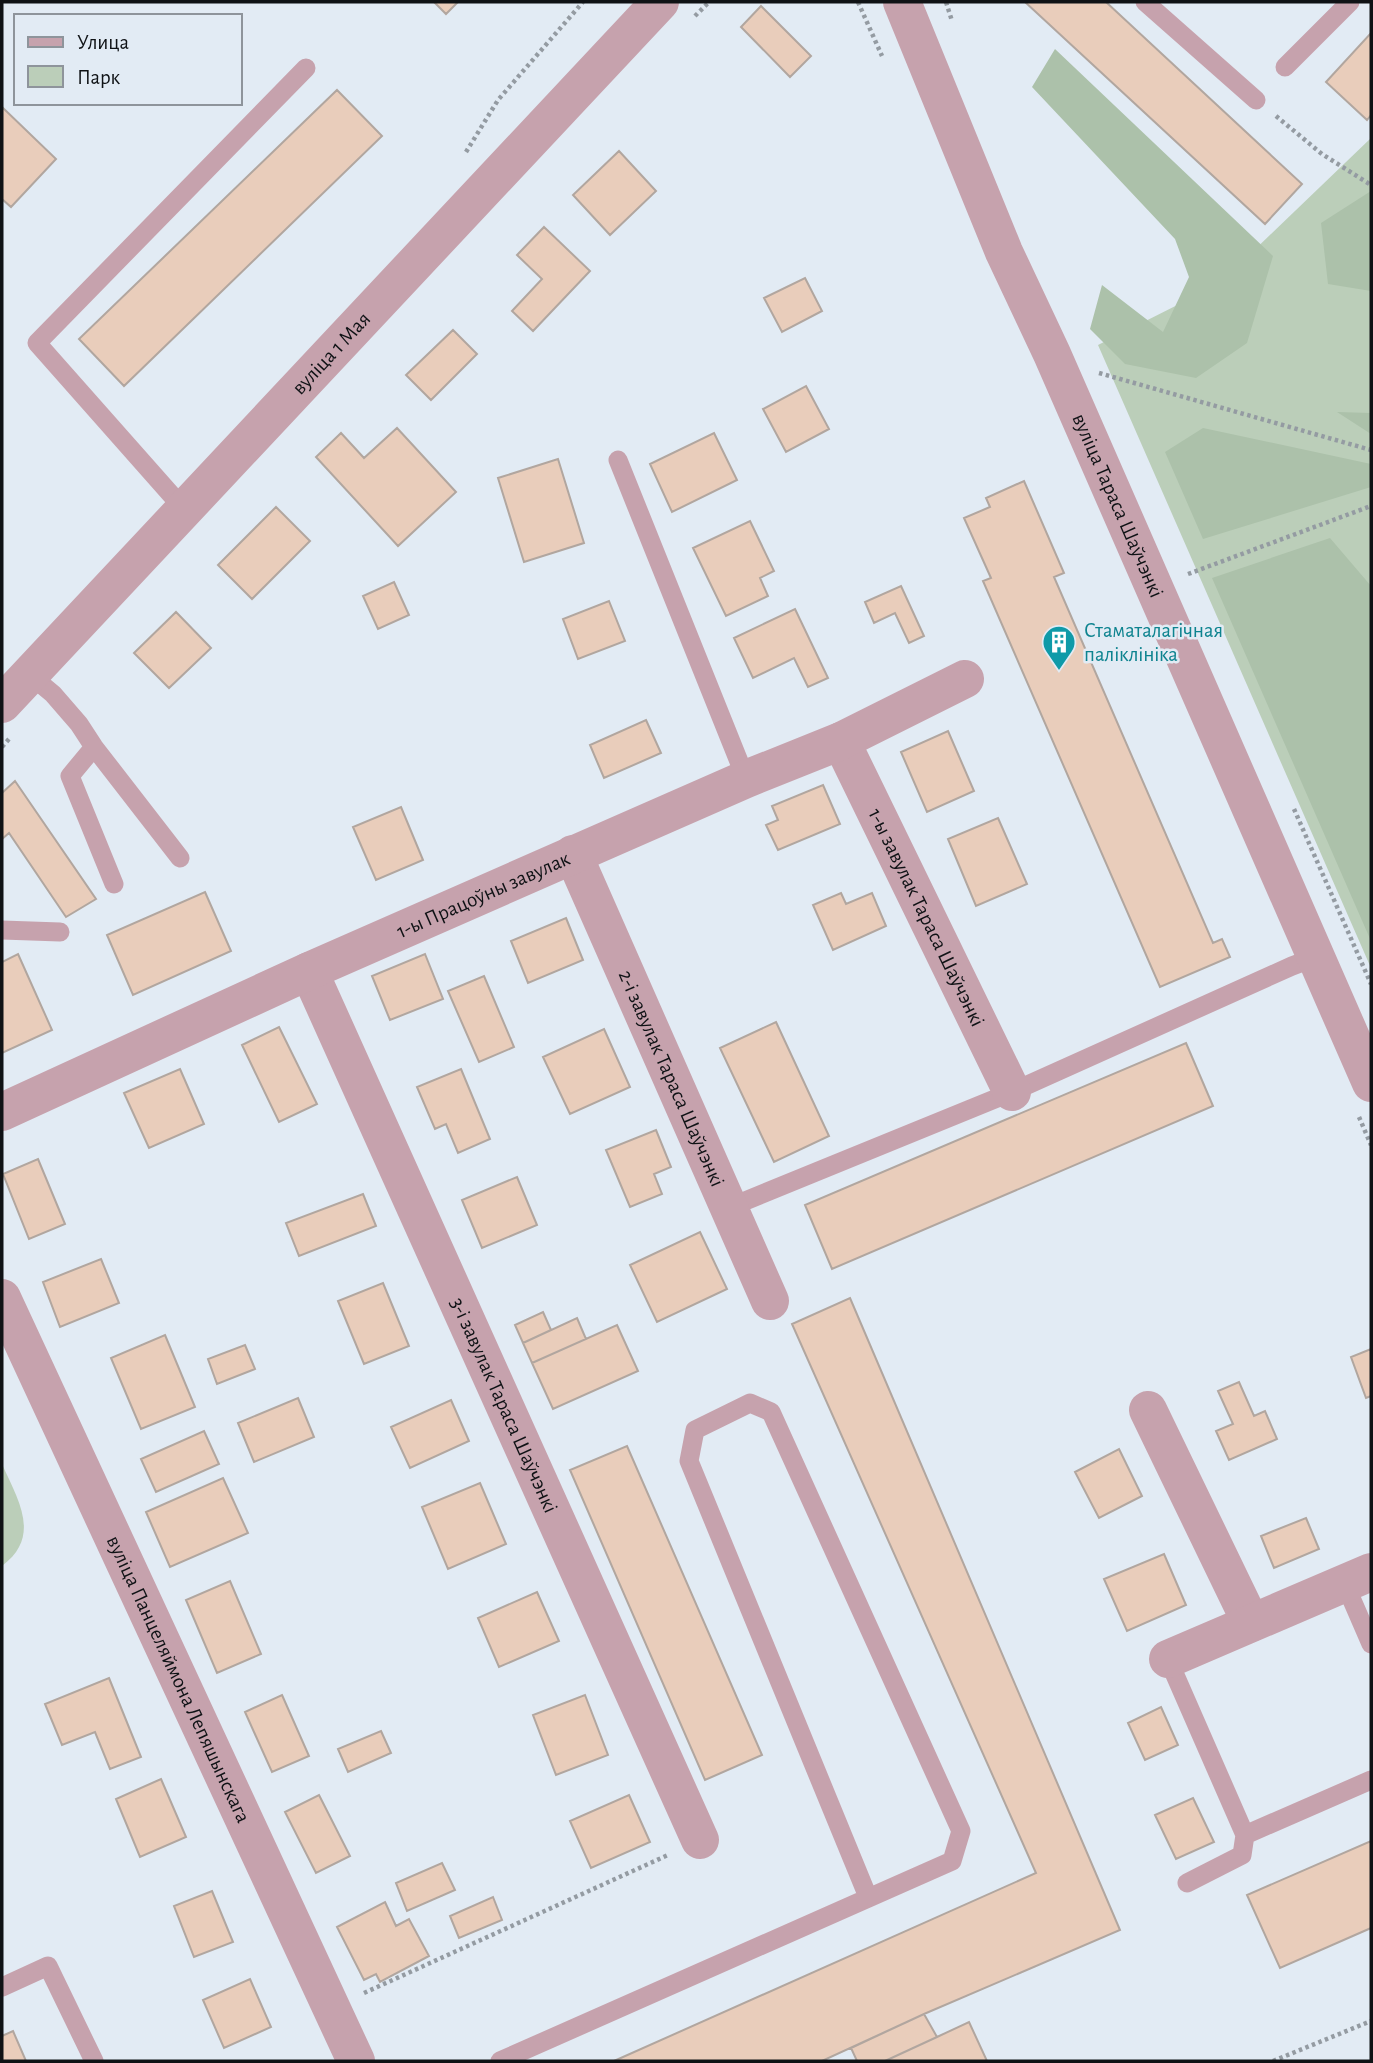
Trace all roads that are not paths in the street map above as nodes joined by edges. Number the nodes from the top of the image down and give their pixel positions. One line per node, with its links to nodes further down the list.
1 (660, 2): 9 (street, вуліца 1 Мая)
2 (902, 2): 21 (street, вуліца Тараса Шаўчэнкі)
3 (1145, 2): 7 (lane)
4 (1350, 2): 5 (lane)
5 (1286, 67)
6 (306, 68): 9 (lane)
7 (1256, 100)
8 (618, 460): 15 (lane)
9 (183, 508): 10 (street, вуліца 1 Мая)
10 (29, 674): 12 (street, вуліца 1 Мая); 14 (lane)
11 (965, 679): 13 (street, 1-ы Працоўны завулак)
12 (2, 704)
13 (841, 741): 15 (street, 1-ы Працоўны завулак); 24 (street, 1-ы завулак Тараса Шаўчэнкі)
14 (94, 747): 17 (lane); 18 (lane)
15 (746, 779): 16 (street, 1-ы Працоўны завулак)
16 (573, 854): 22 (street, 1-ы Працоўны завулак); 26 (street, 2-і завулак Тараса Шаўчэнкі)
17 (180, 858)
18 (114, 884)
19 (2, 930): 20 (lane)
20 (60, 932)
21 (1316, 957): 23 (street, вуліца Тараса Шаўчэнкі); 24 (lane)
22 (309, 971): 25 (street, 1-ы Працоўны завулак); 36 (street, 3-і завулак Тараса Шаўчэнкі)
23 (1371, 1083)
24 (1012, 1092): 26 (lane)
25 (2, 1112)
26 (728, 1208): 28 (street, 2-і завулак Тараса Шаўчэнкі)
27 (2, 1298): 41 (street, вуліца Панцеляймона Лепяшынскага)
28 (770, 1301)
29 (1148, 1410): 31 (street)
30 (1358, 1578): 31 (street); 32 (lane)
31 (1251, 1623): 33 (street)
32 (1371, 1644)
33 (1168, 1660): 35 (lane)
34 (1371, 1780): 35 (lane)
35 (1245, 1835): 37 (lane)
36 (700, 1840)
37 (1187, 1883)
38 (868, 1897): 38 (lane); 42 (lane)
39 (2, 1987): 40 (lane)
40 (94, 2061)
41 (356, 2061)
42 (500, 2061)

